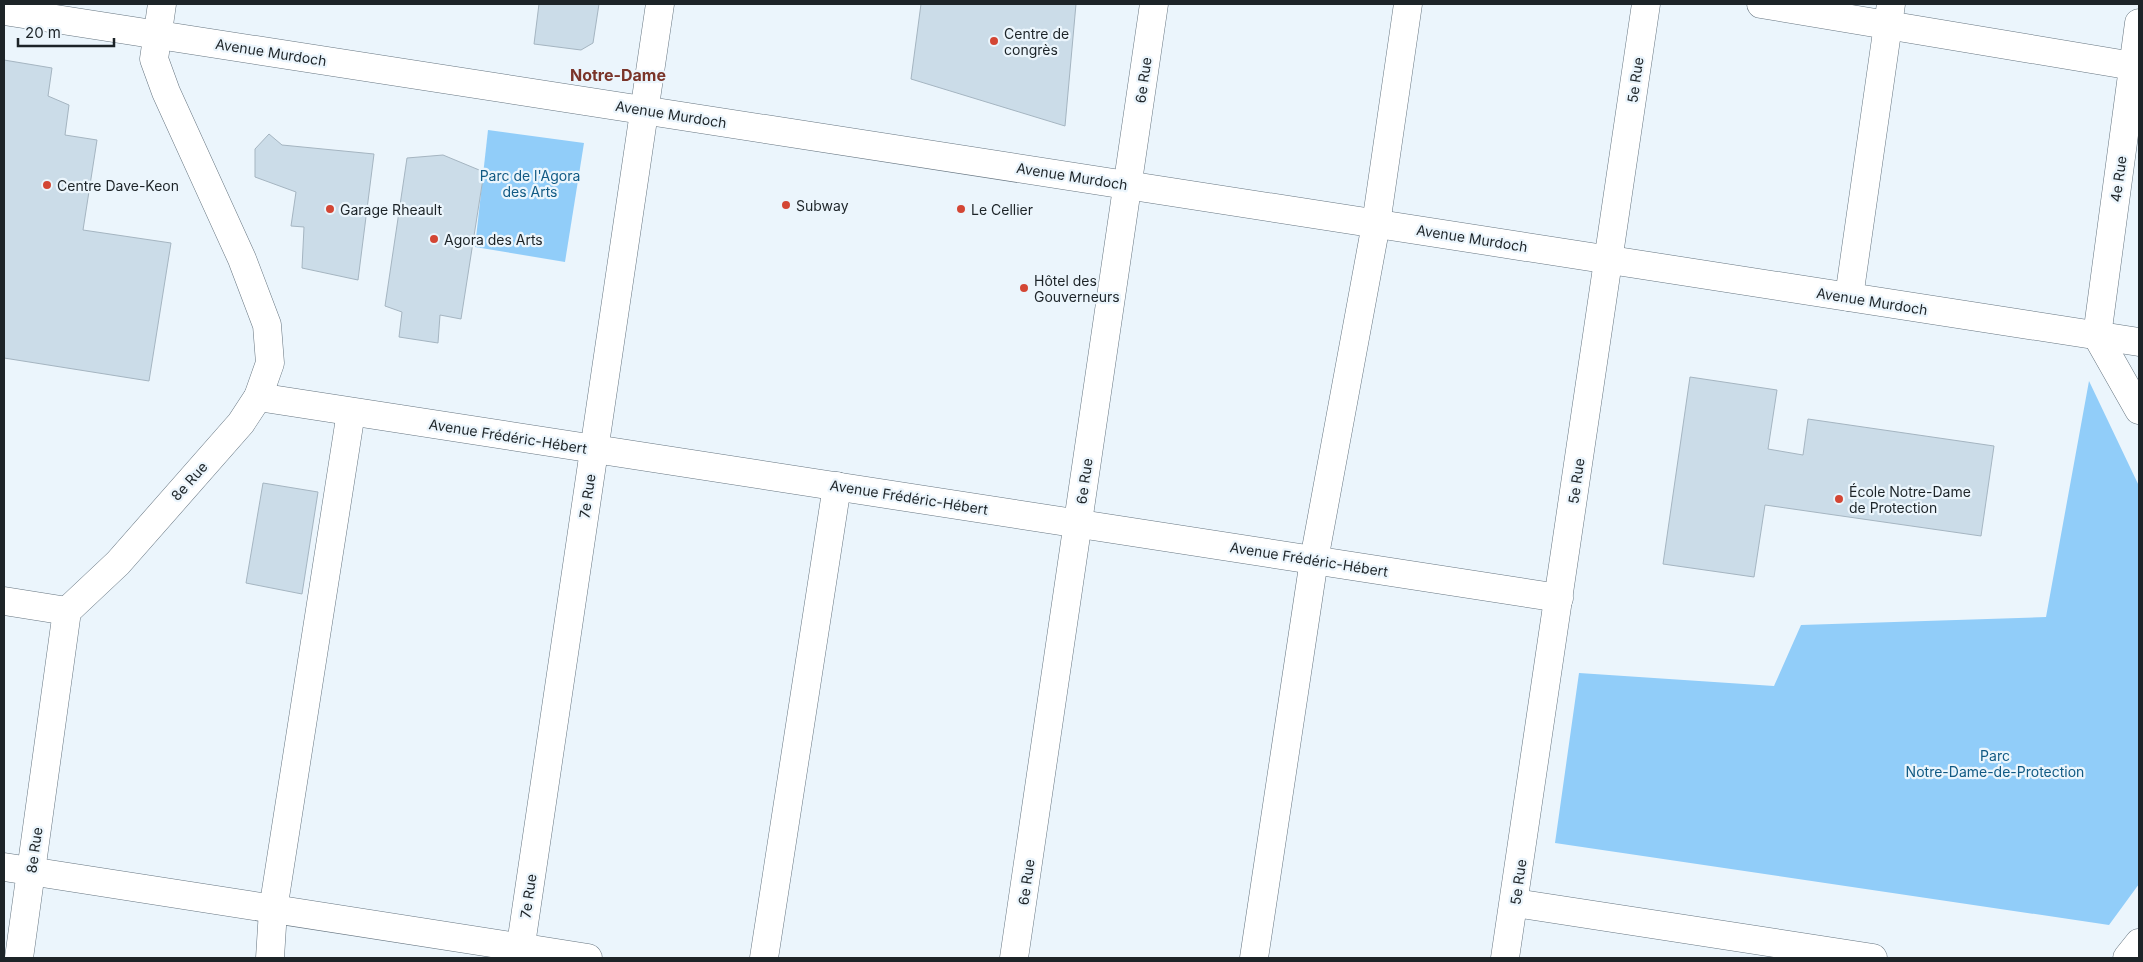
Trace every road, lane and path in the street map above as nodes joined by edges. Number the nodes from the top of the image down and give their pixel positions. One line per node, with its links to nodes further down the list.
1 (162, 4): 10 (street, 8e Rue)
2 (660, 4): 12 (street, 7e Rue)
3 (1154, 4): 13 (street, 6e Rue)
4 (1408, 4): 14 (street)
5 (1646, 4): 15 (street, 5e Rue)
6 (1761, 4): 8 (street)
7 (4, 11): 10 (street, Avenue Murdoch)
8 (1890, 15): 11 (street); 16 (street)
9 (2139, 23): 11 (street, 4e Rue)
10 (158, 35): 12 (street, Avenue Murdoch); 19 (street, 8e Rue)
11 (2136, 66): 17 (street, 4e Rue)
12 (644, 110): 13 (street, Avenue Murdoch); 22 (street, 7e Rue)
13 (1127, 185): 14 (street, Avenue Murdoch); 24 (street, 6e Rue)
14 (1376, 224): 15 (street, Avenue Murdoch); 25 (street)
15 (1608, 259): 16 (street, Avenue Murdoch); 26 (street, 5e Rue)
16 (1848, 297): 17 (street, Avenue Murdoch)
17 (2097, 336): 18 (street, Avenue Murdoch); 20 (street)
18 (2139, 342)
19 (258, 397): 21 (street, Avenue Frédéric-Hébert); 28 (street, 8e Rue)
20 (2139, 410)
21 (351, 412): 22 (street, Avenue Frédéric-Hébert); 32 (street)
22 (594, 449): 23 (street, Avenue Frédéric-Hébert); 34 (street, 7e Rue)
23 (837, 486): 24 (street, Avenue Frédéric-Hébert); 39 (street)
24 (1078, 524): 25 (street, Avenue Frédéric-Hébert); 40 (street, 6e Rue)
25 (1314, 560): 26 (street, Avenue Frédéric-Hébert); 41 (street)
26 (1559, 598): 31 (street, 5e Rue)
27 (4, 601): 28 (street)
28 (67, 611): 30 (street, 8e Rue)
29 (4, 867): 30 (street)
30 (31, 872): 32 (street); 36 (street, 8e Rue)
31 (1515, 903): 35 (street); 42 (street, 5e Rue)
32 (273, 910): 34 (street); 37 (street)
33 (2139, 943): 44 (street)
34 (519, 954): 38 (street)
35 (1843, 956): 43 (street)
36 (19, 958)
37 (270, 958)
38 (588, 958)
39 (764, 958)
40 (1014, 958)
41 (1254, 958)
42 (1505, 958)
43 (1873, 958)
44 (2127, 958)

